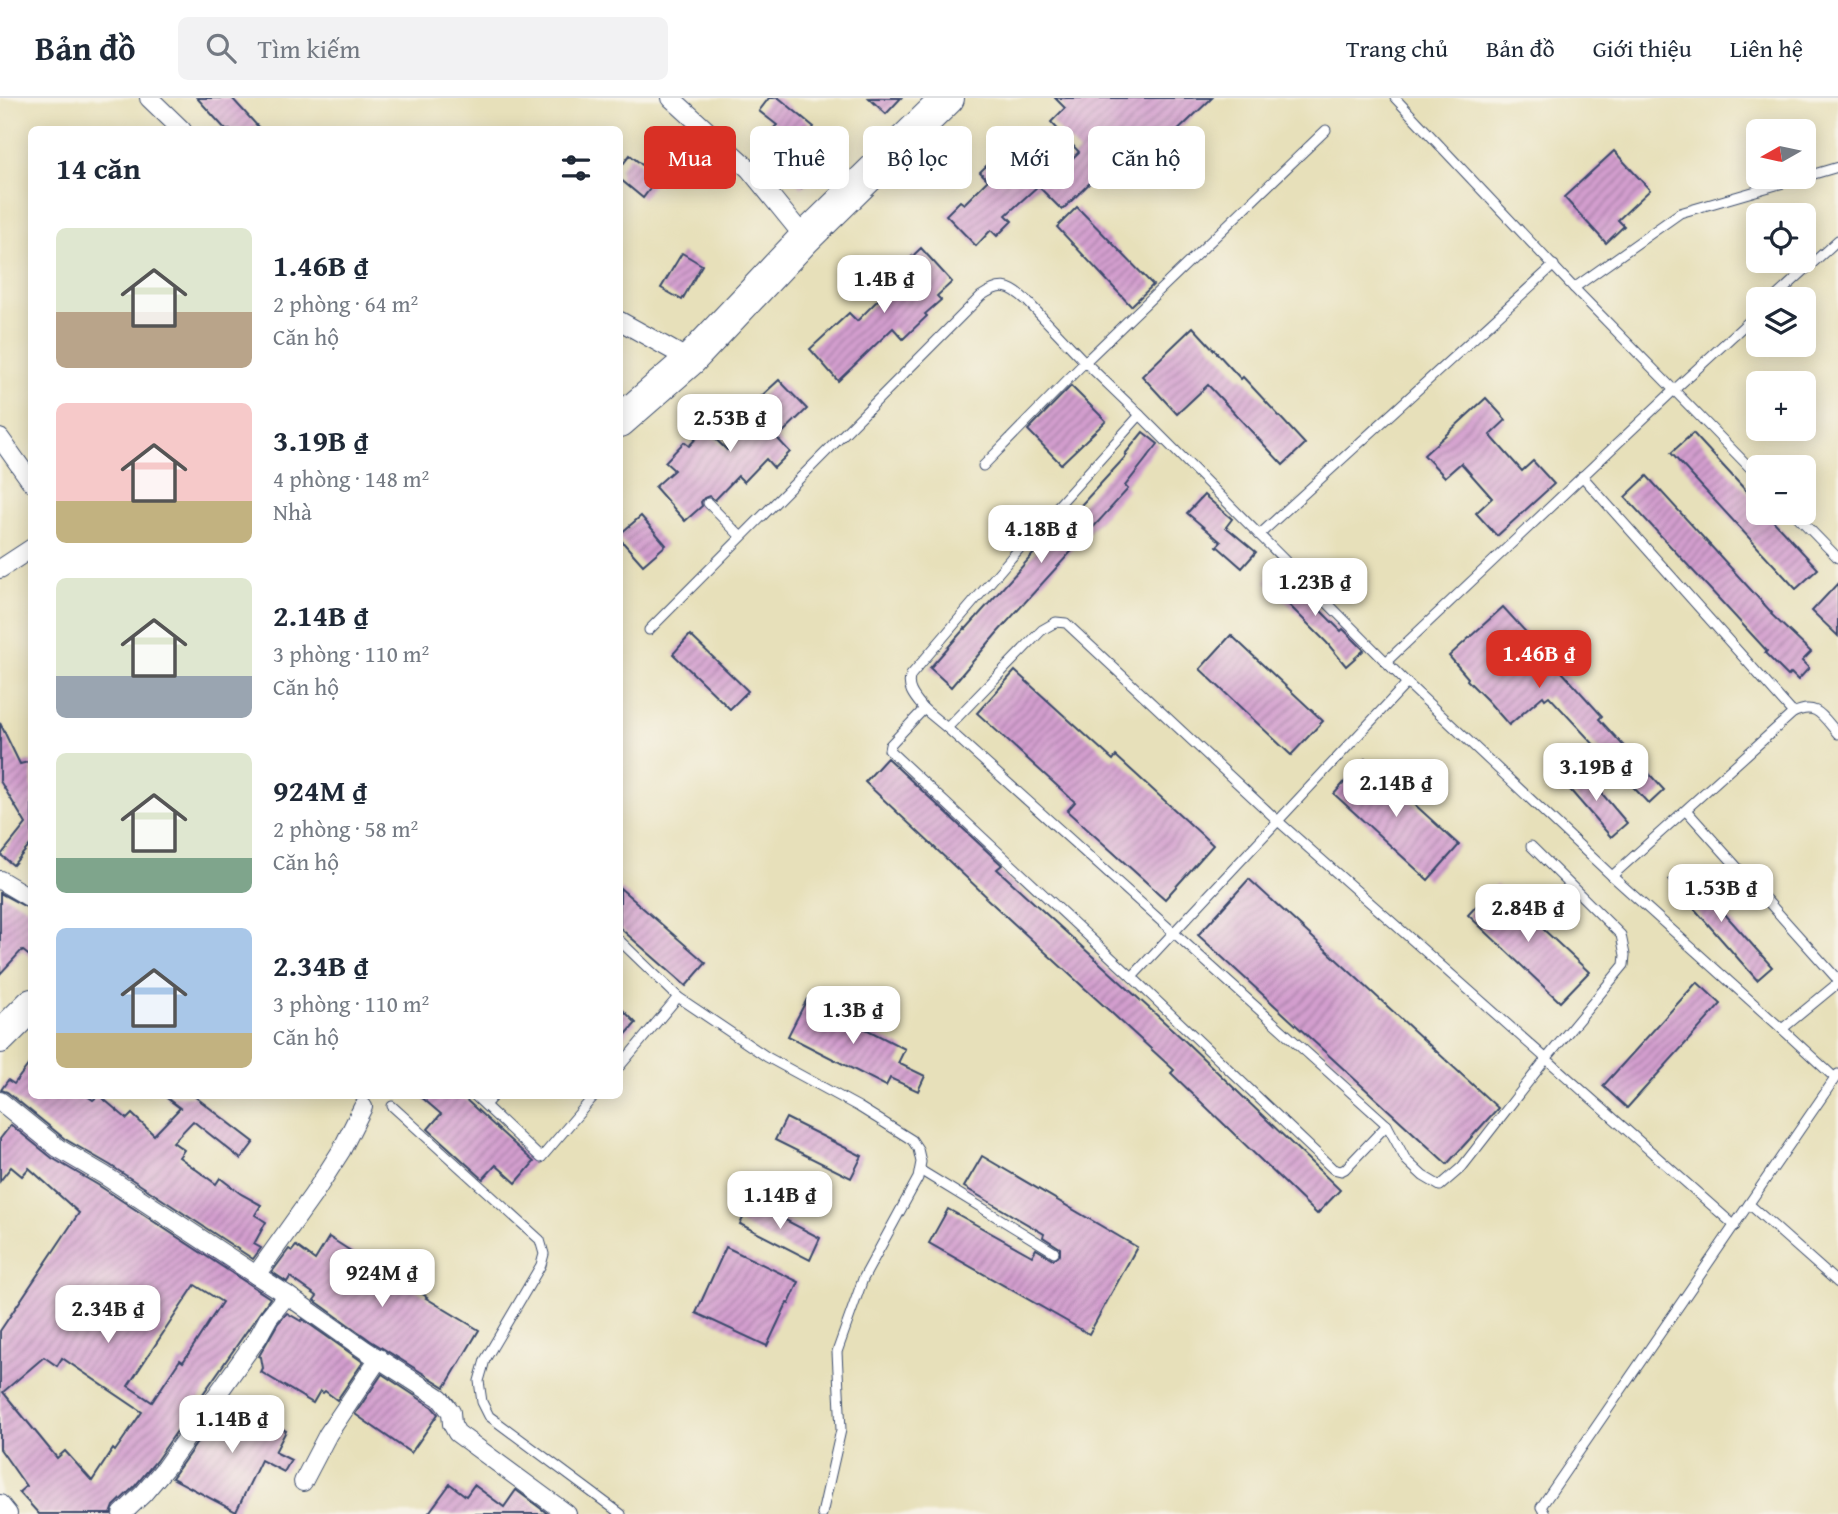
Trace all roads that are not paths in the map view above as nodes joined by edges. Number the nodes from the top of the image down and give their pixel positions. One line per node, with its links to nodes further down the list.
1 (149, 98): 5 (street)
2 (671, 98): 10 (street)
3 (948, 98): 10 (highway)
4 (1395, 98): 12 (lane)
5 (178, 126)
6 (1326, 130): 18 (lane)
7 (1838, 167): 8 (lane)
8 (1816, 173)
9 (1763, 189): 14 (lane)
10 (805, 238): 17 (highway)
11 (1838, 240): 13 (lane)
12 (1554, 265): 14 (lane); 29 (lane)
13 (1786, 287)
14 (1574, 288): 19 (lane)
15 (623, 323): 17 (street)
16 (1746, 324): 19 (lane)
17 (690, 360): 21 (highway)
18 (1086, 362): 20 (lane); 24 (lane); 30 (lane)
19 (1674, 390): 23 (lane); 25 (lane)
20 (1140, 415): 29 (lane); 37 (lane)
21 (623, 418)
22 (0, 438): 26 (street)
23 (1746, 464)
24 (983, 466)
25 (1583, 476): 35 (lane); 38 (lane)
26 (28, 477)
27 (708, 503): 30 (lane)
28 (1806, 525): 32 (lane)
29 (1259, 535): 35 (lane)
30 (741, 537): 34 (lane)
31 (28, 551): 33 (street)
32 (1838, 558)
33 (0, 569)
34 (649, 630)
35 (1386, 662): 36 (lane)
36 (1407, 683): 42 (lane); 44 (lane)
37 (924, 709): 39 (lane); 49 (lane)
38 (1793, 713): 40 (lane); 41 (lane)
39 (947, 728): 42 (lane); 47 (lane)
40 (1838, 734)
41 (1686, 810): 44 (lane); 50 (lane)
42 (1278, 821): 47 (lane); 55 (lane)
43 (1531, 846): 55 (lane)
44 (1612, 876): 53 (lane)
45 (0, 880): 46 (street)
46 (28, 898)
47 (1174, 931): 49 (lane); 65 (lane)
48 (623, 948): 51 (lane)
49 (1132, 977): 65 (lane)
50 (1838, 981): 53 (lane)
51 (678, 997): 56 (lane); 66 (lane)
52 (28, 1009): 54 (highway)
53 (1782, 1029): 57 (lane)
54 (0, 1037)
55 (1546, 1059): 65 (lane); 68 (lane)
56 (623, 1062)
57 (1837, 1076): 67 (lane)
58 (478, 1099): 62 (lane)
59 (490, 1099): 62 (lane)
60 (591, 1099): 62 (lane)
61 (0, 1101): 70 (street)
62 (485, 1105)
63 (392, 1106): 79 (lane)
64 (363, 1107): 70 (street)
65 (1387, 1125)
66 (920, 1170): 69 (lane); 80 (lane)
67 (1749, 1204): 68 (lane); 71 (lane)
68 (1735, 1226): 81 (lane)
69 (1054, 1251)
70 (256, 1275): 72 (street)
71 (1838, 1283)
72 (287, 1296): 73 (street); 77 (street)
73 (379, 1359): 74 (street); 78 (street)
74 (303, 1482)
75 (0, 1504): 76 (street)
76 (8, 1514)
77 (122, 1514)
78 (566, 1514)
79 (621, 1514)
80 (822, 1514)
81 (1545, 1514)

